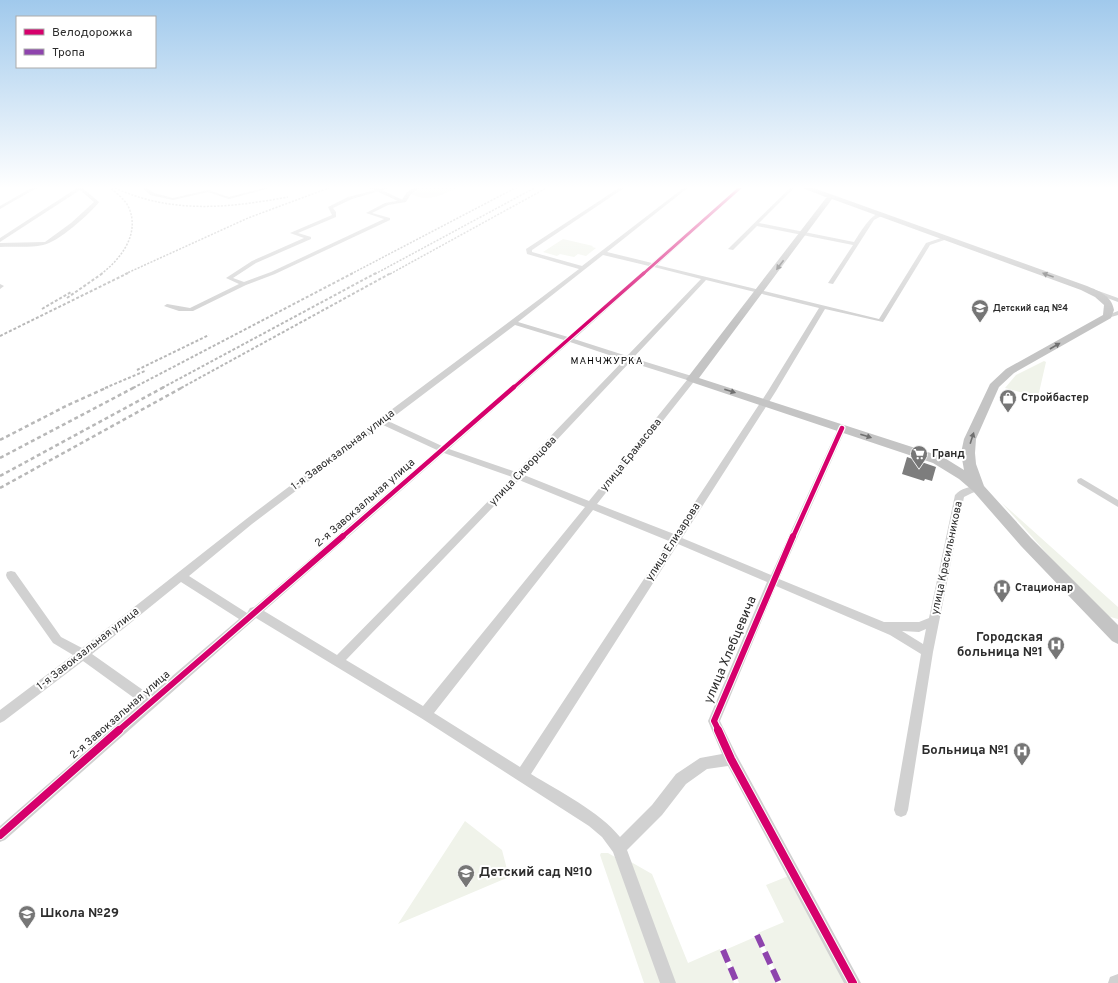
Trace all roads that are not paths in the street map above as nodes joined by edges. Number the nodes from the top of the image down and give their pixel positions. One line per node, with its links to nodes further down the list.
1 (12, 232): 14 (street)
2 (62, 232): 15 (street)
3 (296, 232): 23 (street)
4 (361, 232): 23 (street)
5 (555, 232): 20 (street)
6 (629, 232): 18 (street, 1-я Завокзальная улица)
7 (692, 232): 19 (street, 2-я Завокзальная улица)
8 (747, 232): 17 (street)
9 (793, 232): 12 (street)
10 (863, 232): 16 (street)
11 (930, 232): 13 (main road)
12 (803, 234): 16 (street); 25 (main road, улица Ерамасова, one-way to 25)
13 (947, 238): 24 (main road, one-way to 13); 28 (street)
14 (0, 240)
15 (0, 244)
16 (855, 244): 22 (street)
17 (731, 249)
18 (602, 253): 19 (street); 20 (street, 1-я Завокзальная улица)
19 (654, 266): 21 (street); 31 (street, 2-я Завокзальная улица)
20 (583, 268): 30 (street, 1-я Завокзальная улица)
21 (705, 278): 25 (street); 32 (street, улица Скворцова)
22 (831, 283)
23 (244, 284): 27 (street)
24 (1084, 288): 26 (street); 29 (main road)
25 (760, 291): 28 (street); 33 (main road, улица Ерамасова)
26 (1118, 300)
27 (167, 306)
28 (823, 307): 34 (street, улица Елизарова)
29 (1113, 314): 38 (main road, one-way to 29)
30 (513, 322): 31 (street); 35 (street, 1-я Завокзальная улица)
31 (567, 340): 32 (street); 37 (street, 2-я Завокзальная улица)
32 (629, 359): 33 (street); 40 (street, улица Скворцова)
33 (692, 379): 34 (main road, one-way to 34); 44 (street, улица Ерамасова)
34 (765, 402): 36 (main road); 45 (street, улица Елизарова)
35 (381, 421): 37 (street); 47 (street, 1-я Завокзальная улица)
36 (842, 428): 39 (main road, one-way to 39); 48 (street, улица Хлебцевича)
37 (442, 449): 40 (street); 49 (street, 2-я Завокзальная улица)
38 (968, 453): 39 (main road); 42 (main road)
39 (938, 460): 42 (main road)
40 (518, 476): 44 (street); 55 (street, улица Скворцова)
41 (1081, 481): 43 (street)
42 (978, 488): 50 (street, улица Красильникова); 52 (main road)
43 (1118, 504)
44 (591, 505): 45 (street); 57 (street, улица Ерамасова)
45 (675, 539): 48 (street); 60 (street, улица Елизарова)
46 (11, 575): 54 (street)
47 (181, 576): 49 (street); 54 (street, 1-я Завокзальная улица)
48 (773, 581): 51 (street); 59 (street, улица Хлебцевича)
49 (250, 615): 55 (street); 56 (street, 2-я Завокзальная улица)
50 (934, 621): 51 (street); 53 (street, улица Красильникова)
51 (876, 624): 53 (street)
52 (1118, 636)
53 (927, 652): 61 (street, улица Красильникова)
54 (83, 654): 56 (street); 58 (street, 1-я Завокзальная улица)
55 (338, 661): 57 (street)
56 (150, 702): 62 (street, 2-я Завокзальная улица)
57 (425, 714): 60 (street)
58 (0, 717)
59 (731, 759): 63 (street); 65 (street, улица Хлебцевича)
60 (522, 776): 63 (street)
61 (901, 810)
62 (0, 835)
63 (619, 848): 64 (street)
64 (668, 983)
65 (853, 983)

